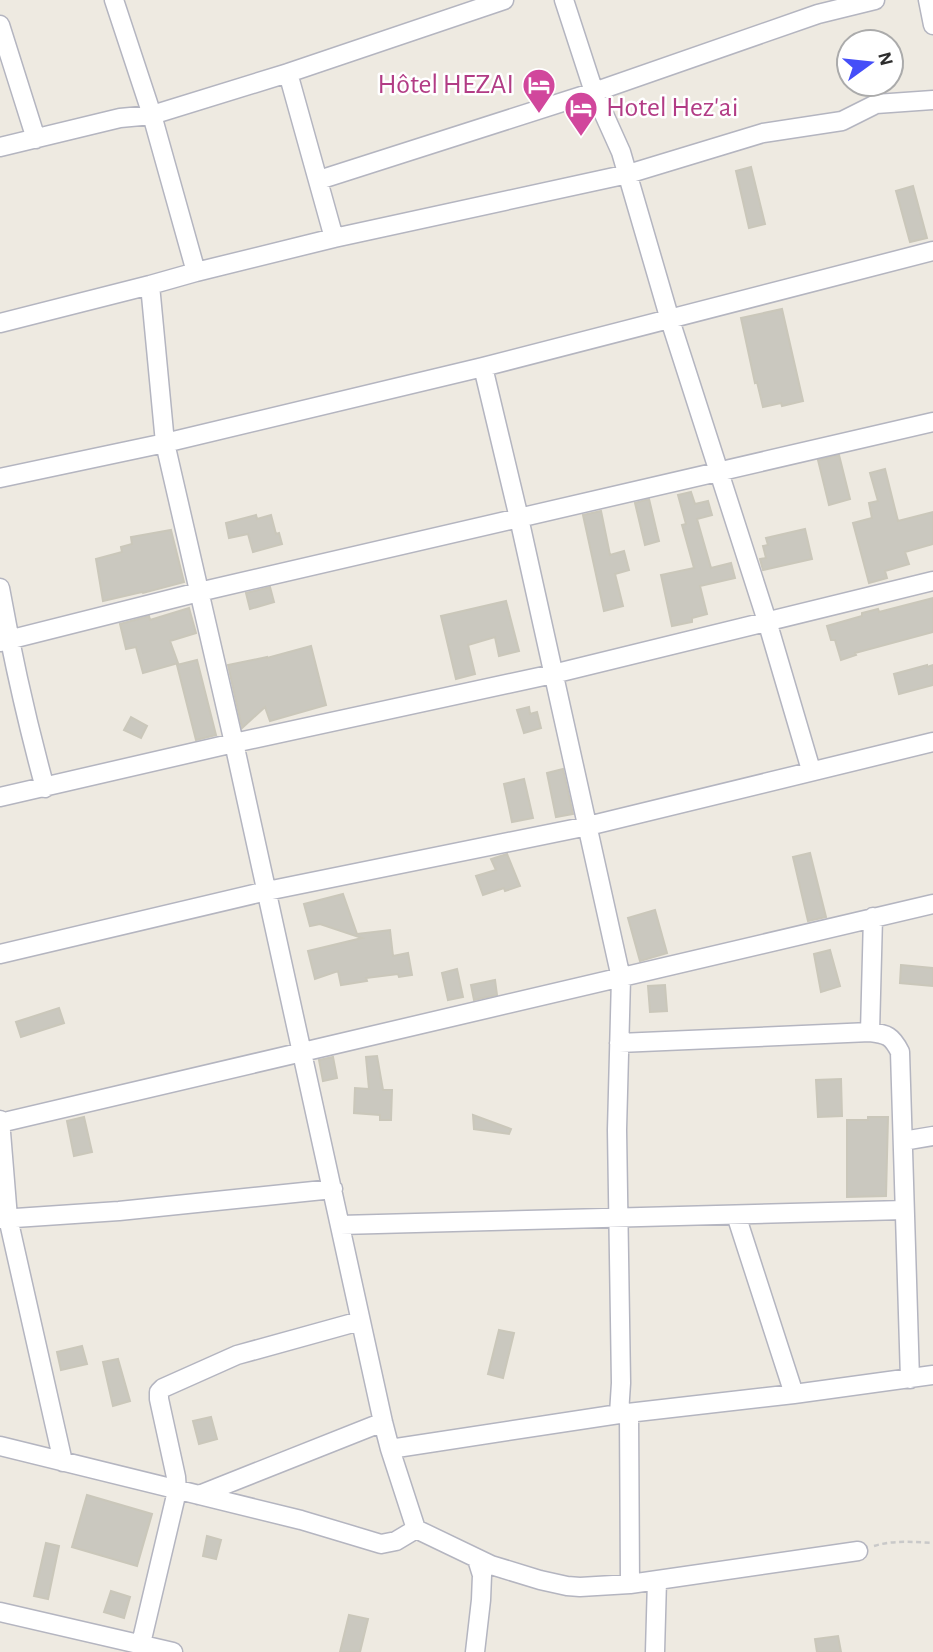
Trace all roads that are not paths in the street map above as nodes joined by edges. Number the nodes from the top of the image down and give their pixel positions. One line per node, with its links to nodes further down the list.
1 (114, 0): 11 (street)
2 (504, 0): 8 (street)
3 (564, 0): 9 (street)
4 (875, 0): 9 (street)
5 (928, 0): 7 (street)
6 (0, 25): 12 (street)
7 (933, 25)
8 (288, 73): 11 (street); 15 (street)
9 (594, 92): 14 (street); 15 (street)
10 (933, 100): 14 (street)
11 (152, 115): 12 (street); 18 (street)
12 (36, 139): 13 (street)
13 (0, 147)
14 (628, 174): 16 (street); 20 (street)
15 (318, 180): 16 (street)
16 (334, 238): 18 (street)
17 (933, 251): 20 (street)
18 (196, 272): 19 (street)
19 (150, 285): 21 (street); 24 (street)
20 (670, 320): 22 (street); 25 (street)
21 (0, 323)
22 (483, 367): 24 (street); 27 (street)
23 (933, 422): 25 (street)
24 (165, 443): 26 (street); 30 (street)
25 (719, 472): 27 (street); 31 (street)
26 (0, 478)
27 (519, 518): 30 (street); 33 (street)
28 (933, 581): 31 (street)
29 (0, 588): 32 (street)
30 (199, 592): 32 (street); 35 (street)
31 (768, 621): 33 (street); 36 (street)
32 (5, 640): 37 (street)
33 (553, 674): 35 (street); 39 (street)
34 (933, 741): 36 (street)
35 (234, 743): 37 (street); 40 (street)
36 (811, 770): 39 (street)
37 (45, 788): 38 (street)
38 (0, 797)
39 (588, 826): 40 (street); 44 (street)
40 (267, 891): 43 (street); 47 (street)
41 (933, 904): 42 (street)
42 (873, 918): 44 (street); 45 (street)
43 (0, 954)
44 (621, 978): 46 (street); 47 (street)
45 (870, 1032): 46 (street); 50 (street)
46 (619, 1043): 55 (street)
47 (302, 1051): 48 (street); 51 (street)
48 (0, 1121): 54 (street)
49 (933, 1136): 50 (street)
50 (903, 1141): 52 (street)
51 (333, 1189): 54 (street); 56 (street)
52 (904, 1210): 53 (street); 59 (street)
53 (736, 1215): 55 (street); 60 (street)
54 (4, 1218): 65 (street)
55 (618, 1218): 56 (street); 61 (street)
56 (340, 1225): 57 (street)
57 (360, 1321): 62 (street); 66 (street)
58 (933, 1375): 59 (street)
59 (909, 1379): 60 (street)
60 (794, 1394): 61 (street)
61 (624, 1414): 64 (street); 72 (street)
62 (383, 1422): 64 (street); 67 (street)
63 (0, 1446): 65 (street)
64 (390, 1449): 68 (street)
65 (64, 1462): 66 (street)
66 (177, 1491): 67 (street); 74 (street)
67 (200, 1495): 68 (street)
68 (416, 1529): 70 (street)
69 (858, 1551): 71 (street)
70 (477, 1559): 72 (street); 76 (street)
71 (657, 1580): 72 (street); 77 (street)
72 (630, 1584)
73 (0, 1612): 74 (street)
74 (140, 1648): 75 (street)
75 (173, 1652)
76 (475, 1652)
77 (655, 1652)

